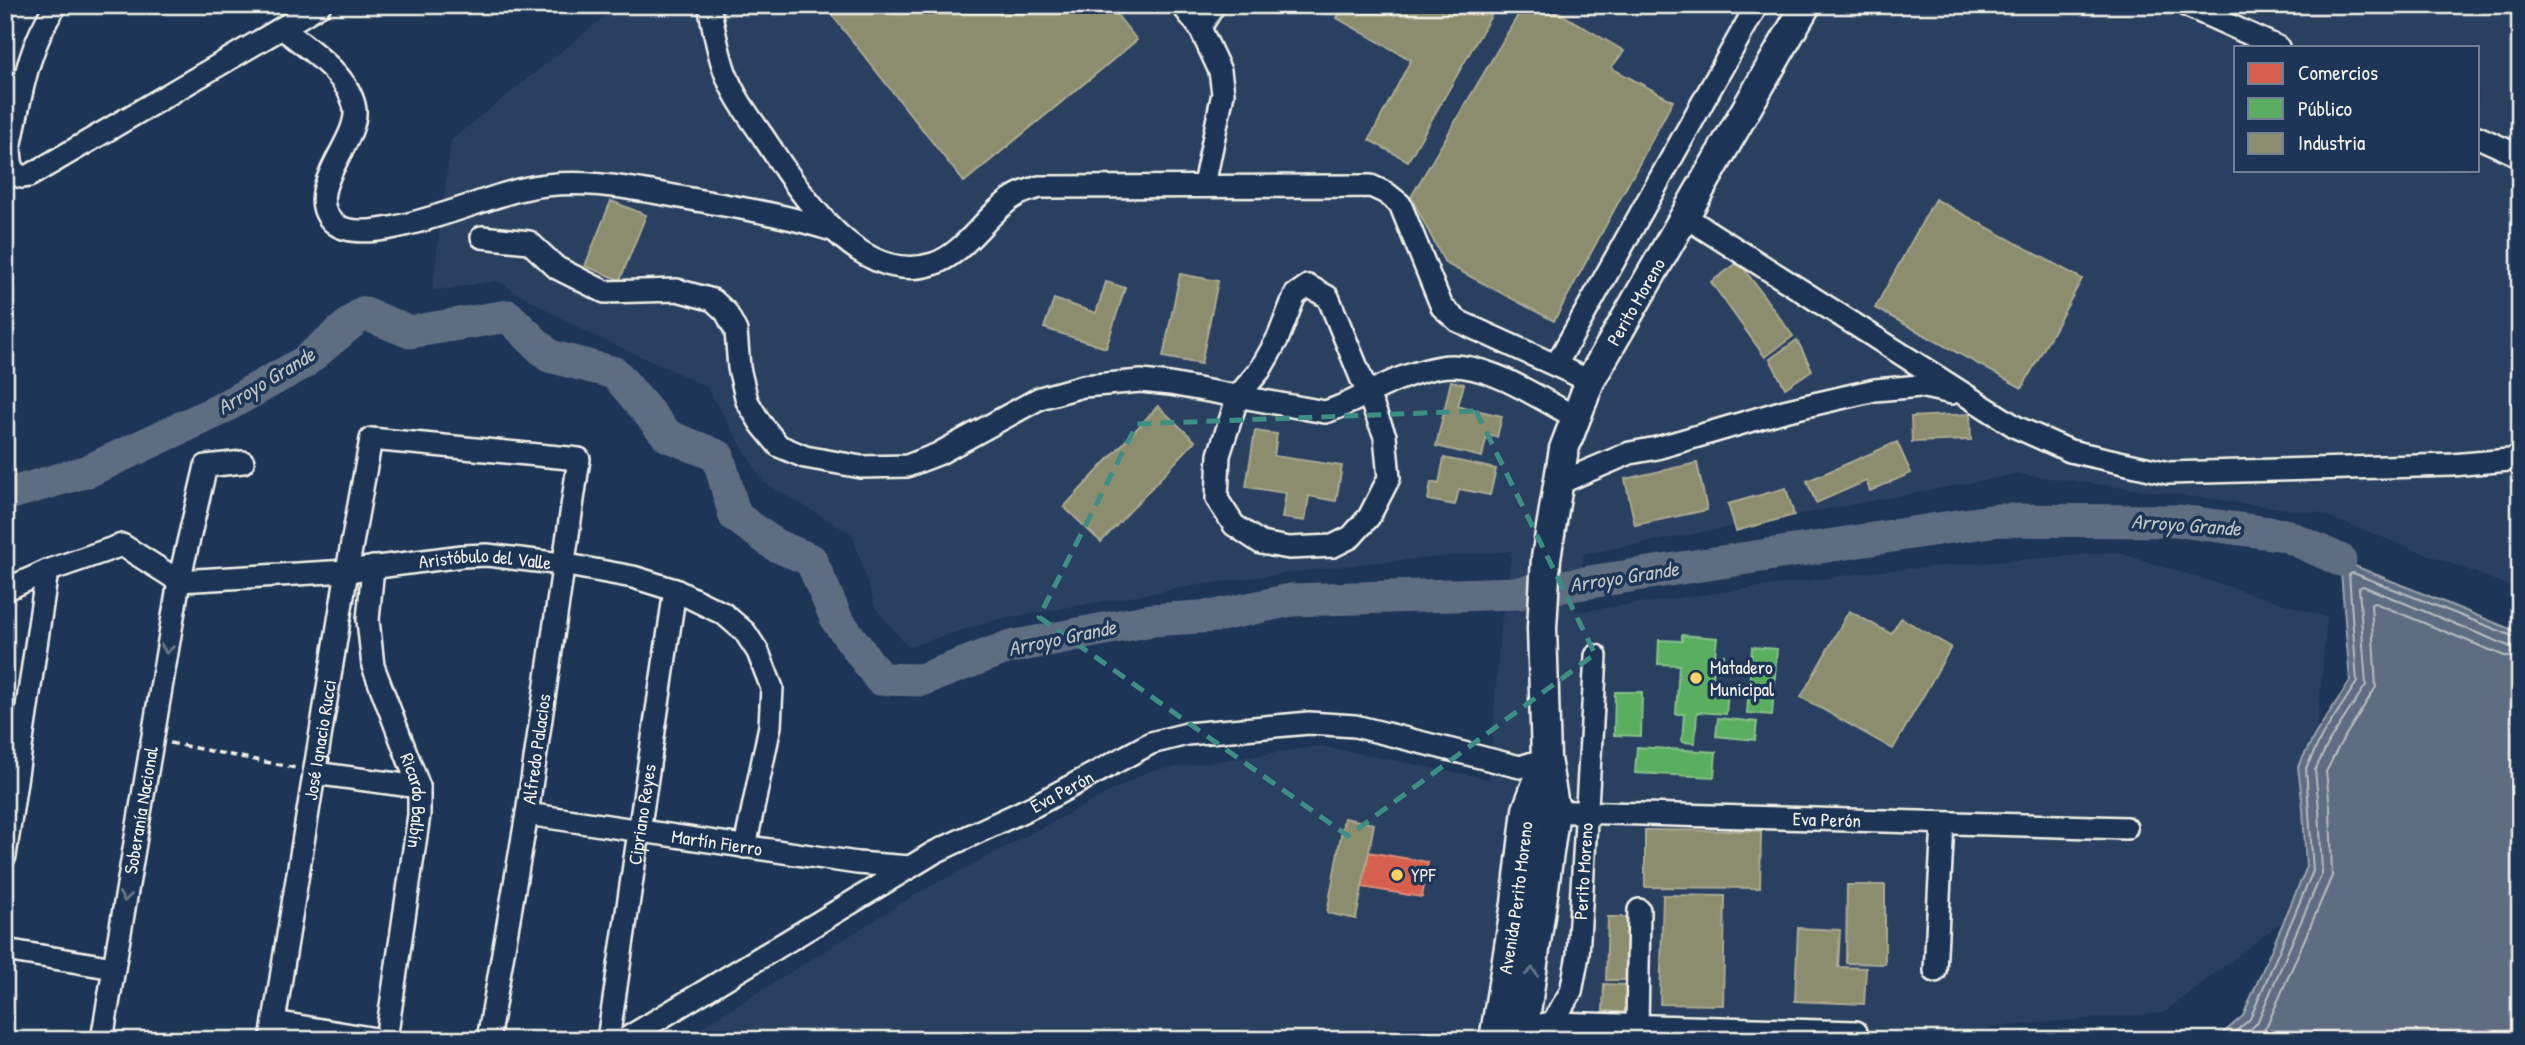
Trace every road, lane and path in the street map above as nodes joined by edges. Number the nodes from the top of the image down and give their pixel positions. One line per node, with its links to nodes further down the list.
1 (56, 5): 9 (street)
2 (320, 5): 9 (street)
3 (709, 5): 16 (street)
4 (1182, 5): 10 (street)
5 (1213, 5): 10 (street)
6 (1757, 5): 18 (street)
7 (1806, 5): 15 (main road, Perito Moreno)
8 (2185, 5): 11 (street)
9 (282, 27): 16 (street)
10 (1200, 28): 14 (street)
11 (2276, 46)
12 (2480, 138): 13 (street)
13 (2520, 156)
14 (1204, 185): 16 (street); 18 (street)
15 (1684, 216): 19 (main road, Perito Moreno); 22 (street)
16 (832, 230)
17 (482, 237): 21 (street)
18 (1556, 365): 19 (street)
19 (1590, 381): 23 (main road, Perito Moreno)
20 (1367, 394): 21 (street); 21 (street); 21 (street); 23 (street)
21 (1238, 396)
22 (1967, 396): 25 (street); 27 (street)
23 (1575, 417): 27 (main road, Perito Moreno)
24 (579, 458): 28 (street, Alfredo Palacios); 31 (street, José Ignacio Rucci)
25 (2520, 459)
26 (243, 462): 32 (street, Soberanía Nacional)
27 (1557, 484): 35 (main road, Perito Moreno)
28 (562, 564): 29 (street, Aristóbulo del Valle); 34 (street, Aristóbulo del Valle); 43 (street, Alfredo Palacios)
29 (373, 567): 31 (street, Aristóbulo del Valle); 40 (street, Ricardo Balbín)
30 (47, 571): 32 (street); 33 (street); 48 (street)
31 (347, 571): 32 (street, Aristóbulo del Valle); 39 (street, José Ignacio Rucci)
32 (179, 581): 37 (street, Soberanía Nacional, one-way to 37)
33 (5, 590)
34 (675, 590): 46 (street, Cipriano Reyes); 47 (street, Aristóbulo del Valle)
35 (1542, 628): 38 (main road, Avenida Perito Moreno)
36 (1596, 656): 42 (street, Perito Moreno)
37 (151, 741): 39 (path); 52 (street, Soberanía Nacional, one-way to 52)
38 (1546, 760): 41 (main road, Avenida Perito Moreno); 49 (street, Eva Perón)
39 (314, 773): 40 (street); 55 (street, José Ignacio Rucci)
40 (419, 787): 61 (street, Ricardo Balbín)
41 (1541, 811): 42 (street, Eva Perón); 58 (main road, Avenida Perito Moreno); 59 (main road, Avenida Perito Moreno, one-way to 41)
42 (1587, 812): 44 (street, Eva Perón); 56 (street, Perito Moreno)
43 (527, 814): 46 (street, Martín Fierro); 62 (street, Alfredo Palacios)
44 (1943, 823): 45 (street, Eva Perón); 53 (street)
45 (2126, 828)
46 (640, 831): 47 (street, Martín Fierro); 63 (street, Cipriano Reyes)
47 (745, 847): 49 (street, Martín Fierro)
48 (5, 856)
49 (910, 867): 64 (street, Eva Perón)
50 (1639, 910): 54 (street)
51 (5, 950): 52 (street)
52 (114, 968): 60 (street, Soberanía Nacional)
53 (1935, 971)
54 (1637, 1026): 56 (street); 57 (street)
55 (272, 1031): 61 (street)
56 (1551, 1032): 59 (street)
57 (1856, 1032)
58 (1495, 1033): 59 (street)
59 (1524, 1034)
60 (102, 1040)
61 (384, 1040)
62 (488, 1040)
63 (608, 1040)
64 (624, 1040)

